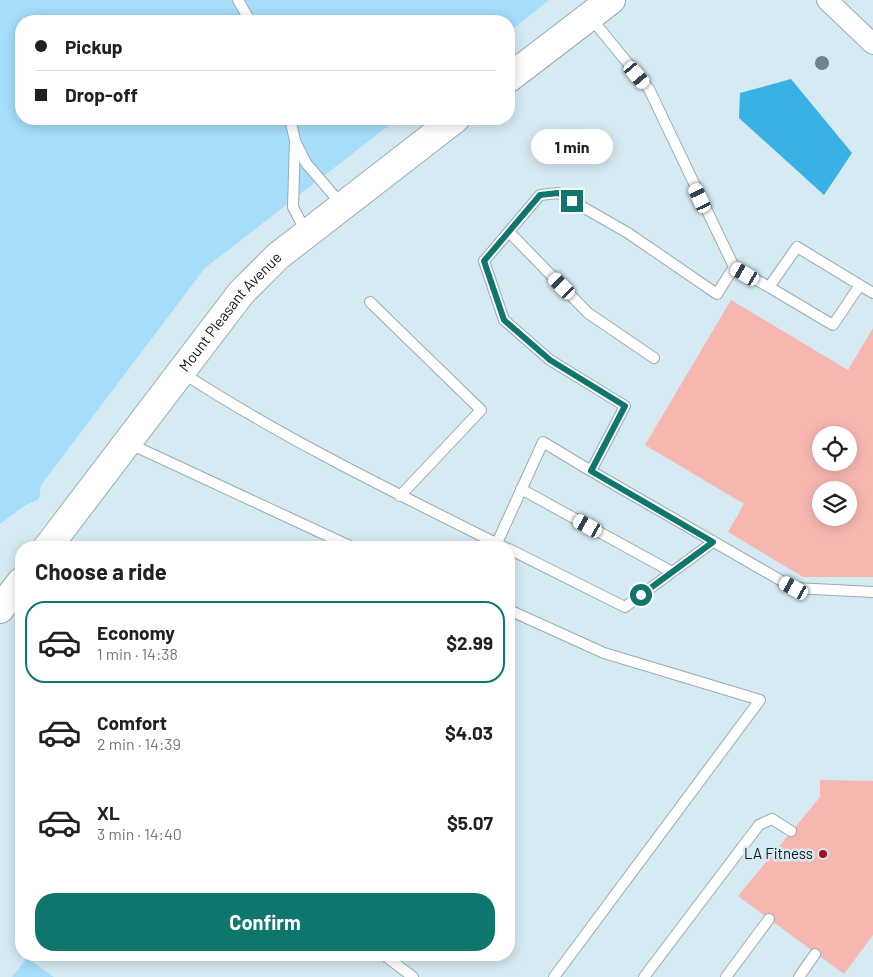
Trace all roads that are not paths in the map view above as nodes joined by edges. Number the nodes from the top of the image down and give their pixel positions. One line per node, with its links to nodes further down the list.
1 (238, 0): 4 (lane)
2 (611, 0): 5 (main road)
3 (828, 0): 6 (street)
4 (247, 15)
5 (589, 16): 7 (main road); 14 (lane)
6 (873, 44)
7 (515, 73)
8 (291, 125): 10 (lane)
9 (447, 125): 11 (main road, Mount Pleasant Avenue)
10 (295, 140): 11 (lane); 13 (lane)
11 (342, 205): 13 (main road, Mount Pleasant Avenue)
12 (509, 232): 14 (lane); 19 (lane); 22 (lane)
13 (307, 233): 20 (main road, Mount Pleasant Avenue)
14 (734, 267): 16 (lane)
15 (860, 285): 16 (lane); 16 (lane); 17 (lane)
16 (769, 287)
17 (873, 293)
18 (370, 302): 24 (lane)
19 (654, 358)
20 (180, 371): 21 (main road, Mount Pleasant Avenue); 24 (lane)
21 (126, 442): 25 (main road, Mount Pleasant Avenue); 26 (lane)
22 (591, 471): 23 (lane); 29 (lane)
23 (521, 489): 28 (lane); 31 (lane)
24 (400, 496): 27 (lane)
25 (52, 541)
26 (339, 541)
27 (492, 541)
28 (506, 541)
29 (713, 542): 31 (lane); 33 (lane)
30 (515, 552): 31 (lane)
31 (672, 572)
32 (15, 590): 34 (main road)
33 (873, 592)
34 (0, 610)
35 (515, 613): 41 (lane)
36 (791, 831): 42 (lane)
37 (769, 919): 43 (lane)
38 (815, 954): 44 (lane)
39 (392, 961): 40 (lane)
40 (413, 977)
41 (554, 977)
42 (644, 977)
43 (726, 977)
44 (798, 977)

